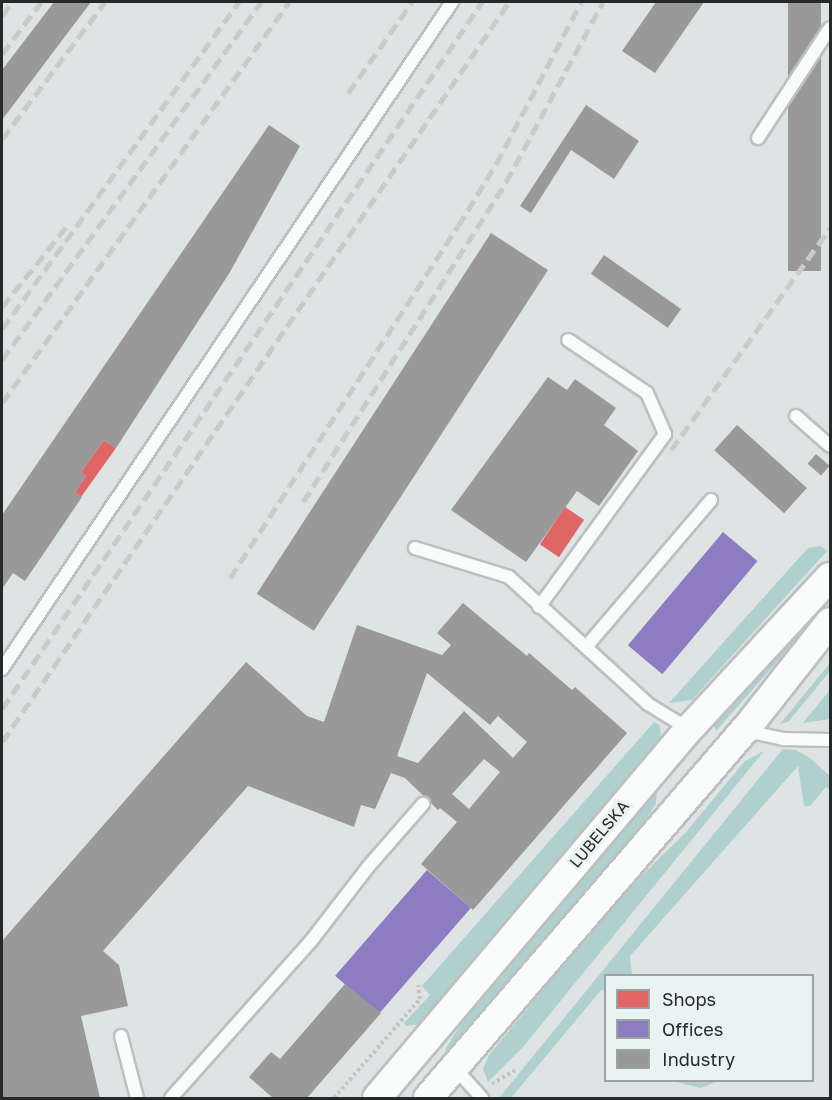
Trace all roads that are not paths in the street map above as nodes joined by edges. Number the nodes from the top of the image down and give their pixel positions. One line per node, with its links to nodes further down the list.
1 (452, 2): 13 (lane)
2 (831, 28): 3 (lane)
3 (758, 138)
4 (568, 340): 10 (lane)
5 (796, 416): 6 (lane)
6 (831, 446)
7 (711, 500): 12 (lane)
8 (415, 548): 10 (lane)
9 (831, 577): 14 (street, LUBELSKA)
10 (539, 608): 12 (lane)
11 (831, 622): 15 (street)
12 (586, 647): 14 (lane)
13 (2, 669)
14 (689, 729): 22 (street, LUBELSKA)
15 (744, 730): 16 (lane); 19 (street)
16 (830, 738)
17 (423, 804): 21 (lane)
18 (121, 1036): 20 (lane)
19 (454, 1066): 23 (street); 24 (lane)
20 (137, 1098)
21 (171, 1098)
22 (376, 1098)
23 (428, 1098)
24 (482, 1098)

